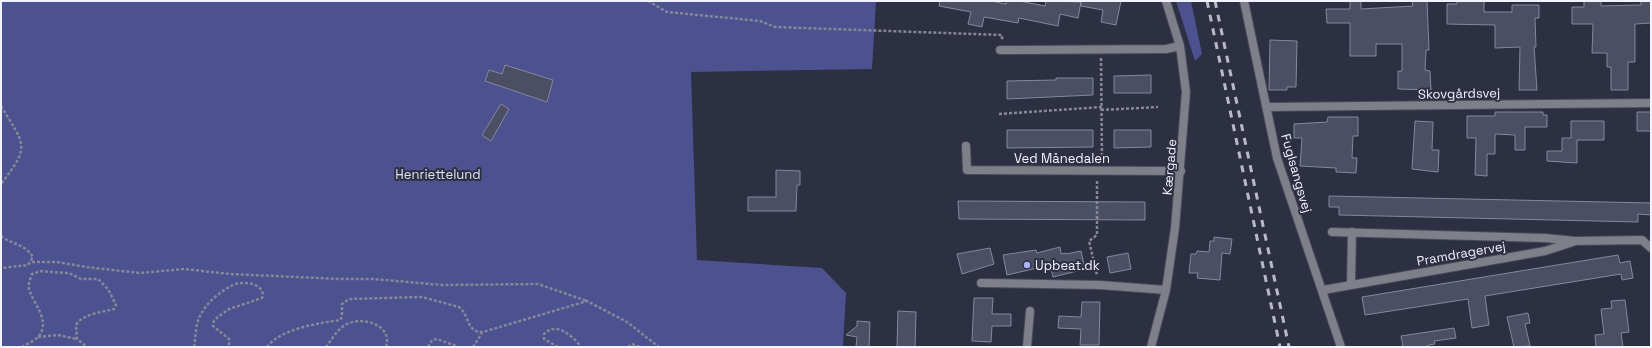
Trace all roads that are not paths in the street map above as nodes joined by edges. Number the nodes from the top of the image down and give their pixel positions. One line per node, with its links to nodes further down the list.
1 (1166, 1): 3 (street, Kærgade)
2 (1244, 1): 6 (street, Fuglsangsvej)
3 (1180, 46): 4 (street); 8 (street, Kærgade)
4 (1000, 50)
5 (1651, 103): 6 (street, Skovgårdsvej)
6 (1268, 107): 16 (street, Fuglsangsvej)
7 (966, 146): 8 (street, Ved Månedalen)
8 (1181, 171): 15 (street, Kærgade)
9 (1332, 232): 10 (street, Pramdragervej)
10 (1352, 232): 11 (street, Pramdragervej); 14 (street)
11 (1576, 241): 12 (street, Pramdragervej); 14 (street, Pramdragervej)
12 (1651, 248)
13 (981, 283): 15 (street)
14 (1350, 285): 16 (street, Pramdragervej)
15 (1166, 290): 19 (street, Kærgade)
16 (1322, 290): 20 (street, Fuglsangsvej)
17 (1030, 311): 18 (street)
18 (1027, 347)
19 (1151, 347)
20 (1341, 347)

